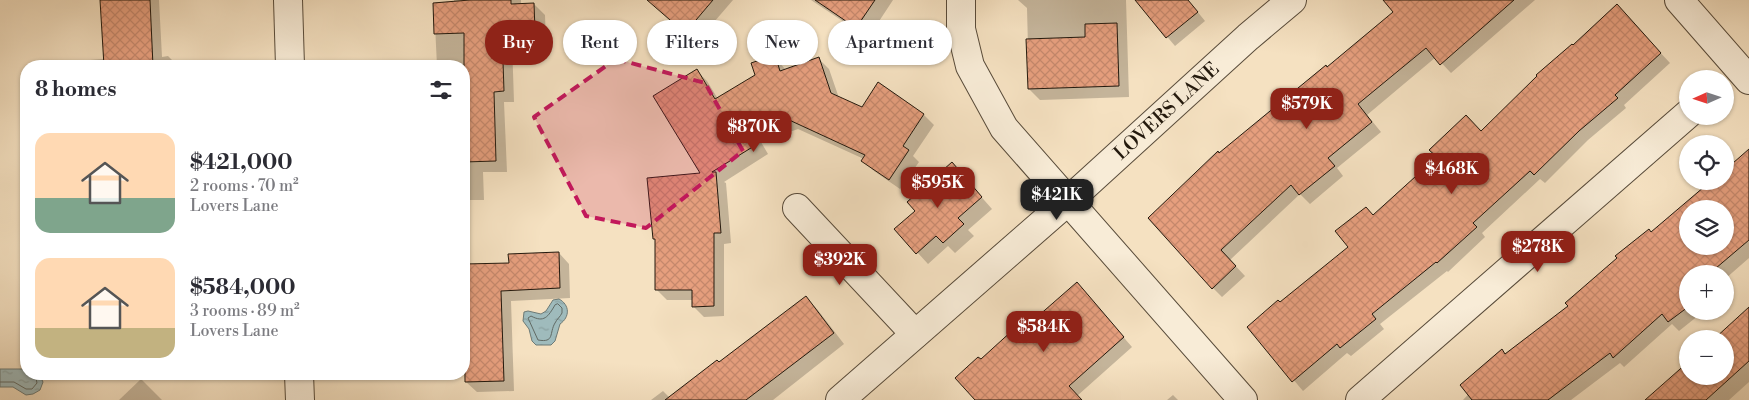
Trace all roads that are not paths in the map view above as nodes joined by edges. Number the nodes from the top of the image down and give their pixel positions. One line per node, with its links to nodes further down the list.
1 (288, 0): 5 (street)
2 (961, 0): 8 (street)
3 (1292, 0): 8 (street, LOVERS LANE)
4 (1679, 0): 6 (street)
5 (290, 60)
6 (1740, 72)
7 (1679, 122): 15 (street)
8 (1068, 200): 10 (street, LOVERS LANE); 14 (street)
9 (797, 208): 10 (street)
10 (915, 334): 13 (street, LOVERS LANE)
11 (299, 380): 12 (street)
12 (300, 400)
13 (840, 400)
14 (1243, 400)
15 (1360, 400)

